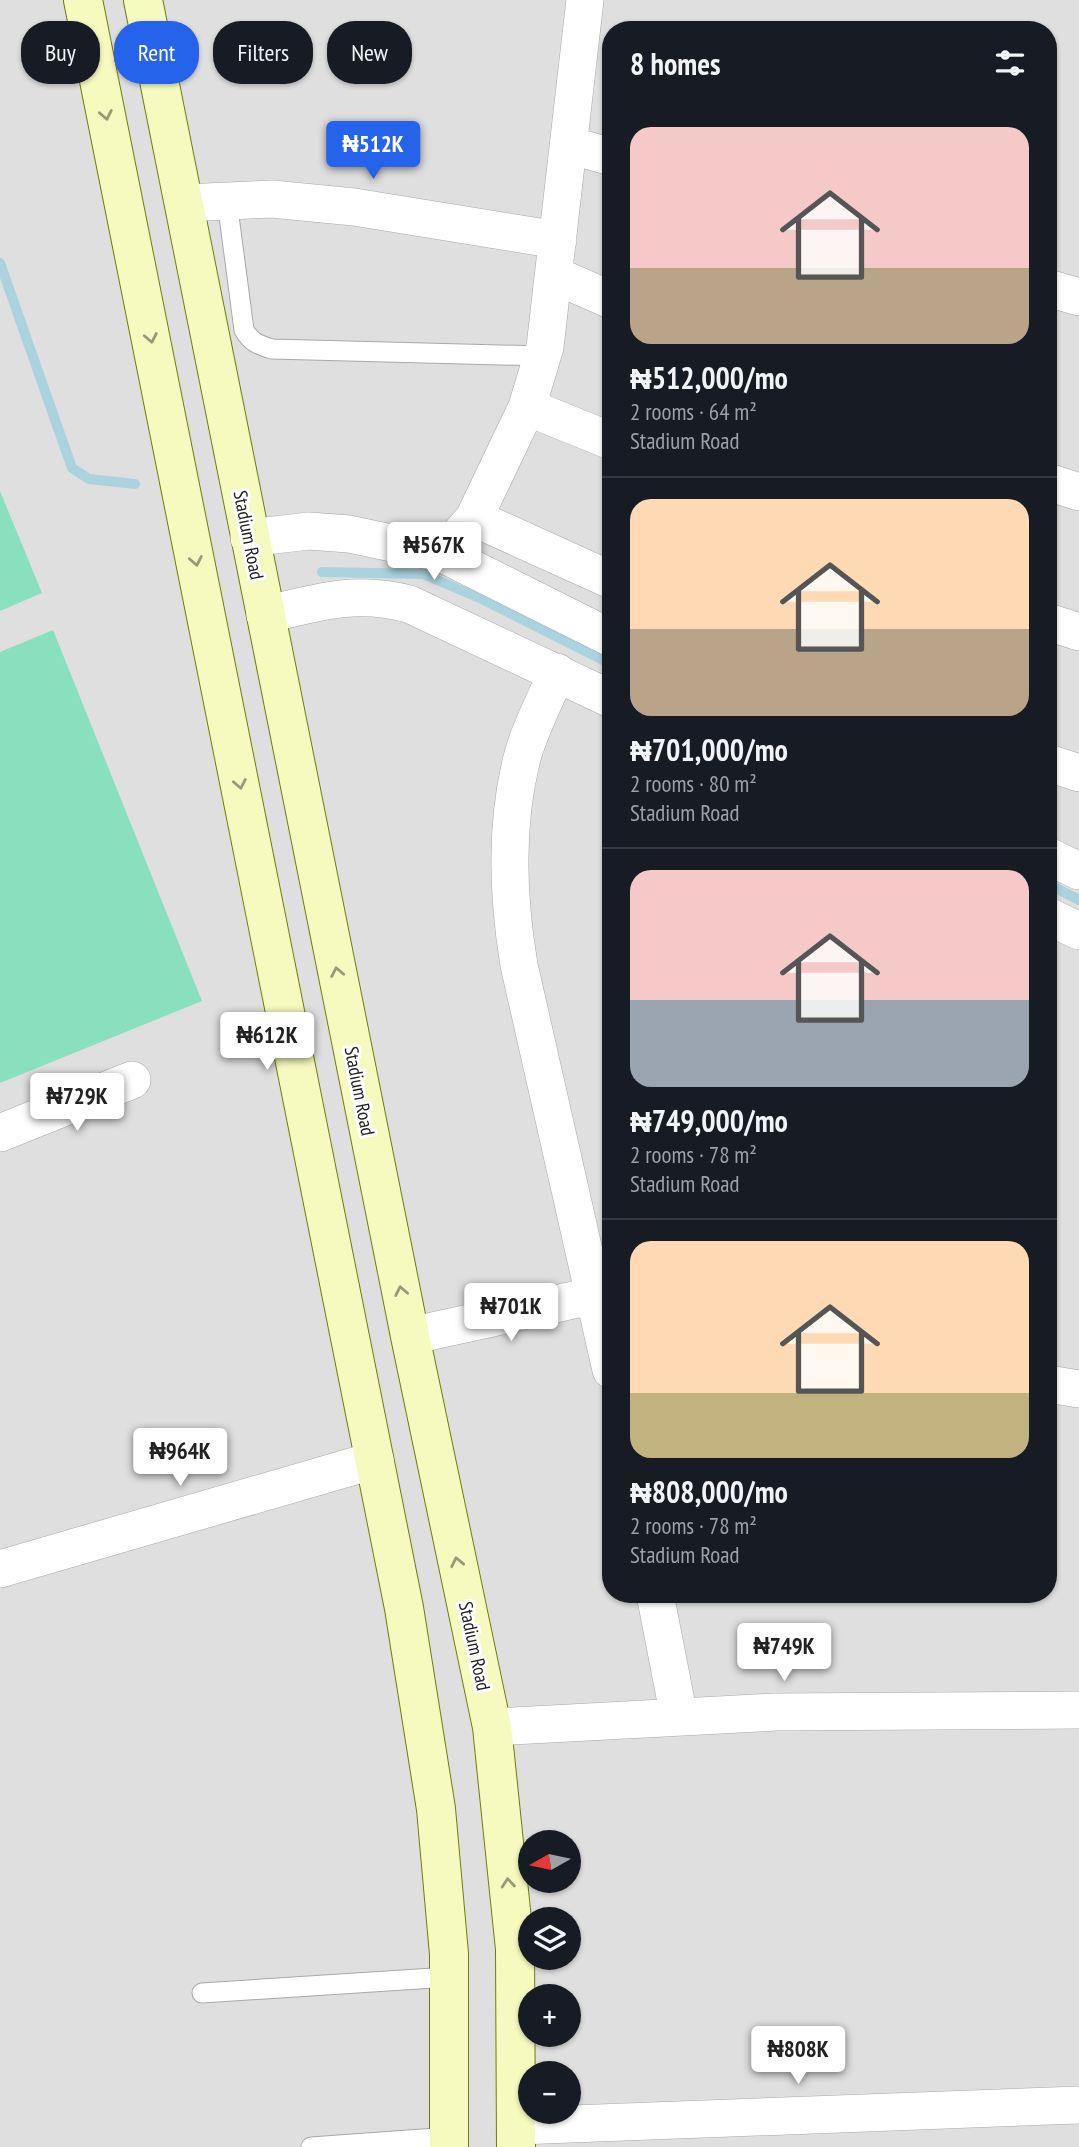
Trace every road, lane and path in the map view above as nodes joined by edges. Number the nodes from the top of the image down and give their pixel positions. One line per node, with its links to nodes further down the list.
1 (83, 0): 40 (main road, one-way to 40)
2 (143, 0): 7 (main road, Stadium Road)
3 (585, 0): 4 (street)
4 (570, 145): 5 (street); 8 (street)
5 (602, 154)
6 (227, 201): 7 (street); 8 (street); 12 (lane)
7 (184, 203): 13 (main road, Stadium Road)
8 (556, 257): 10 (street); 14 (street)
9 (1057, 291): 11 (street)
10 (602, 293)
11 (1079, 297)
12 (251, 340): 13 (lane); 14 (lane)
13 (212, 347): 20 (main road, Stadium Road)
14 (542, 356): 15 (street)
15 (527, 407): 16 (street); 19 (street)
16 (602, 437)
17 (1057, 485): 18 (street)
18 (1079, 492)
19 (474, 518): 21 (street); 22 (street)
20 (250, 538): 21 (street); 23 (main road, Stadium Road)
21 (443, 554): 26 (street)
22 (602, 576)
23 (265, 615): 27 (street); 37 (main road, Stadium Road, one-way to 23)
24 (1057, 625): 25 (street)
25 (1079, 632)
26 (602, 634)
27 (557, 672): 28 (street); 35 (street)
28 (602, 694)
29 (1057, 766): 30 (street)
30 (1079, 773)
31 (1057, 860): 32 (street)
32 (1079, 871)
33 (132, 1080): 34 (street)
34 (0, 1133)
35 (602, 1292)
36 (602, 1296): 37 (street)
37 (410, 1336): 45 (main road, Stadium Road, one-way to 37)
38 (1057, 1385): 39 (street)
39 (1079, 1389)
40 (375, 1460): 41 (street); 46 (main road)
41 (0, 1569)
42 (657, 1603): 44 (street)
43 (1079, 1710): 44 (street)
44 (679, 1717): 45 (street)
45 (492, 1727): 49 (main road, Stadium Road, one-way to 45)
46 (449, 1977): 47 (lane); 50 (main road)
47 (202, 1993)
48 (1079, 2105): 49 (street)
49 (517, 2137)
50 (450, 2142): 51 (lane)
51 (311, 2147)

